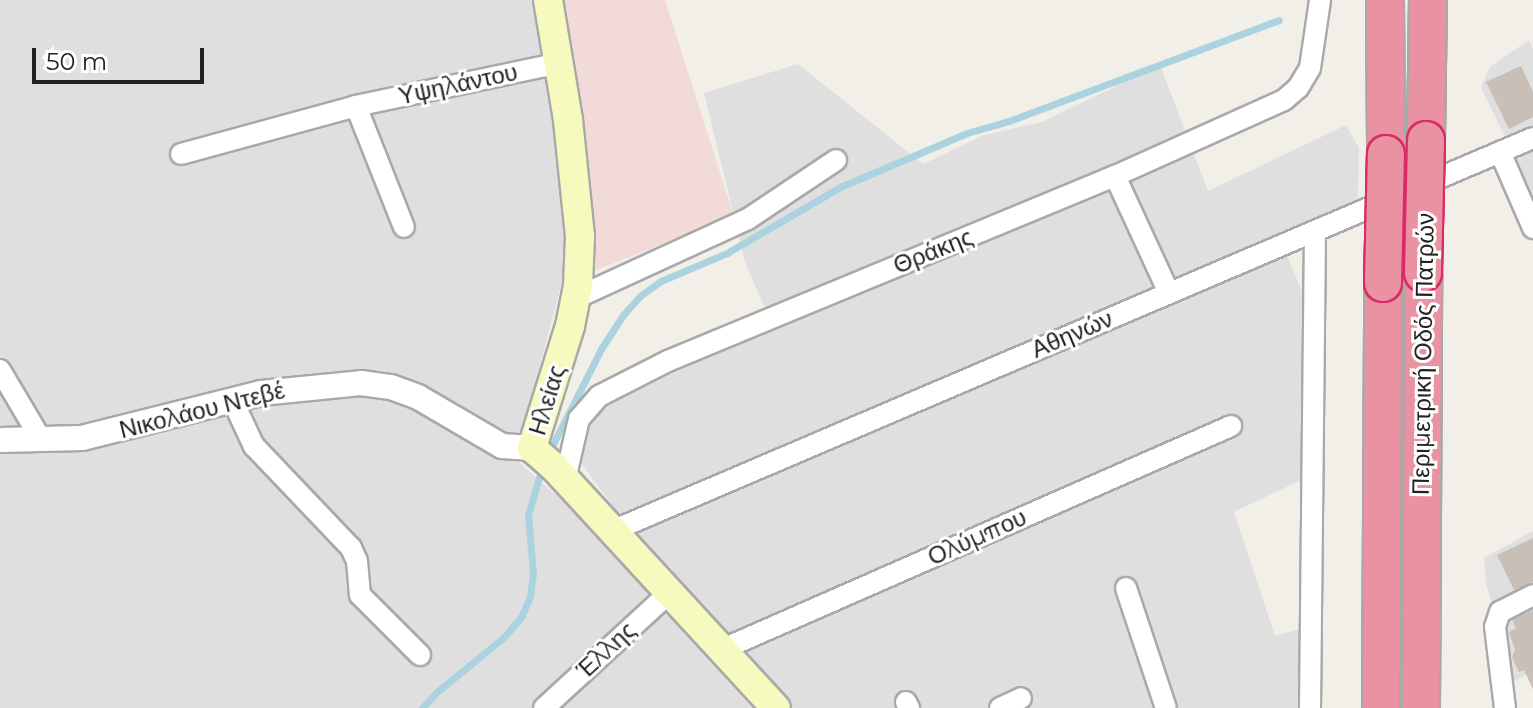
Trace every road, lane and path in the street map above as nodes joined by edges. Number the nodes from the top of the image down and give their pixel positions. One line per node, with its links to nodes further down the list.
1 (548, 0): 5 (main road, Ηλείας)
2 (1320, 0): 11 (street, Θράκης)
3 (1385, 0): 35 (highway, Περιμετρική Οδός Πατρών, bridge)
4 (1428, 0): 36 (highway, Περιμετρική Οδός Πατρών, bridge)
5 (560, 63): 6 (street, Υψηλάντου); 16 (main road, Ηλείας)
6 (356, 106): 9 (street, Υψηλάντου); 12 (street)
7 (1533, 138): 8 (street, Αθηνών)
8 (1500, 152): 13 (street); 14 (street, Αθηνών)
9 (181, 154)
10 (836, 160): 16 (street)
11 (1115, 176): 15 (street); 22 (street, Θράκης)
12 (404, 227)
13 (1533, 228)
14 (1315, 233): 15 (street, Αθηνών); 34 (street)
15 (1169, 293): 23 (street, Αθηνών)
16 (576, 298): 22 (main road, Ηλείας)
17 (0, 370): 21 (street)
18 (236, 399): 21 (street, Νικολάου Ντεβέ); 22 (street, Νικολάου Ντεβέ); 28 (street)
19 (1231, 426): 27 (street, Ολύμπου)
20 (0, 440): 21 (street, Νικολάου Ντεβέ)
21 (42, 441)
22 (548, 462): 23 (main road)
23 (612, 531): 25 (main road)
24 (1126, 588): 33 (street)
25 (669, 593): 27 (main road); 30 (street, Έλλης)
26 (1533, 595): 37 (street)
27 (723, 649): 31 (main road)
28 (420, 655)
29 (1021, 698): 32 (street)
30 (544, 708)
31 (776, 708)
32 (1000, 708)
33 (1166, 708)
34 (1310, 708)
35 (1381, 708)
36 (1421, 708)
37 (1505, 708)

